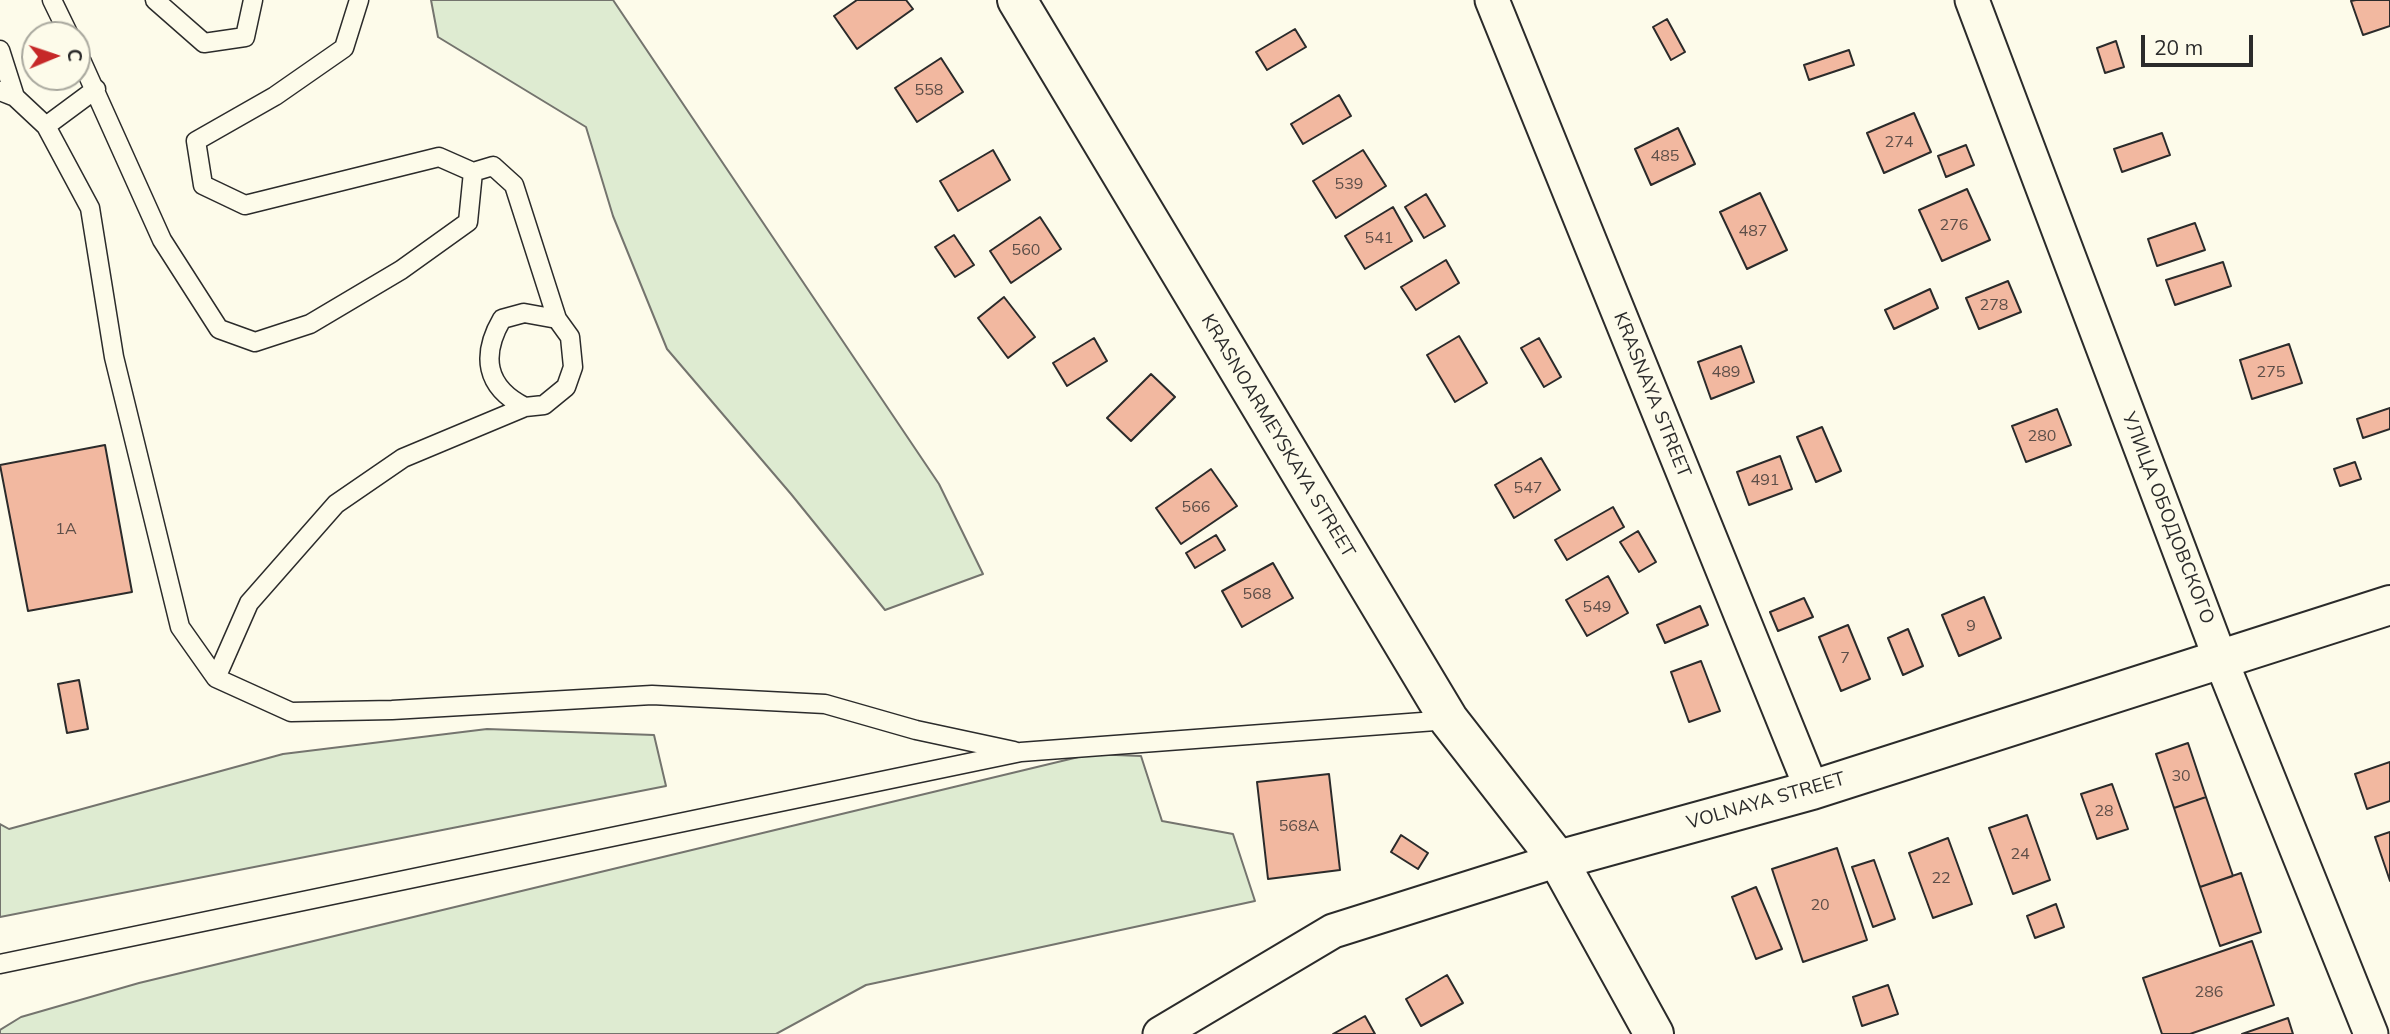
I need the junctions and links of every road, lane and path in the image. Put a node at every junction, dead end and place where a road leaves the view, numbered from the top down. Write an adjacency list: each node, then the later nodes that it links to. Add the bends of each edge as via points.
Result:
1 (52, 0): 8 (lane)
2 (155, 0): 3 (lane, via 204,43 245,37)
3 (253, 0)
4 (359, 0): 14 (lane, via 344,48 275,96 196,141 203,185 245,205 439,157)
5 (1017, 0): 20 (main road, KRASNOARMEYSKAYA STREET)
6 (1492, 0): 22 (street, KRASNAYA STREET)
7 (1972, 0): 18 (street, УЛИЦА ОБОДОВСКОГО)
8 (62, 21)
9 (0, 50): 12 (lane)
10 (91, 79): 11 (lane)
11 (96, 89): 13 (lane); 14 (lane, via 162,240 219,329 255,342 310,324 401,270 468,222)
12 (7, 94): 13 (lane)
13 (46, 126): 19 (lane, via 90,208 114,357 180,627)
14 (473, 172): 15 (lane, via 493,166 514,185)
15 (557, 319): 16 (lane, via 570,337 573,367 566,387 544,405); 16 (lane, via 524,313 502,319 492,337 488,368 507,398)
16 (525, 407): 19 (lane, via 403,458 337,504 249,603)
17 (2390, 605): 18 (main road, VOLNAYA STREET)
18 (2220, 658): 22 (main road, VOLNAYA STREET); 27 (street, УЛИЦА ОБОДОВСКОГО)
19 (216, 678): 21 (lane, via 291,712 652,695 825,704 916,730)
20 (1449, 720): 21 (lane); 23 (main road, KRASNOARMEYSKAYA STREET)
21 (1021, 752): 24 (lane)
22 (1812, 790): 23 (main road, VOLNAYA STREET)
23 (1558, 860): 25 (street, VOLNAYA STREET, via 1333,931); 26 (main road, KRASNOARMEYSKAYA STREET)
24 (0, 964)
25 (1160, 1034)
26 (1654, 1034)
27 (2371, 1034)

